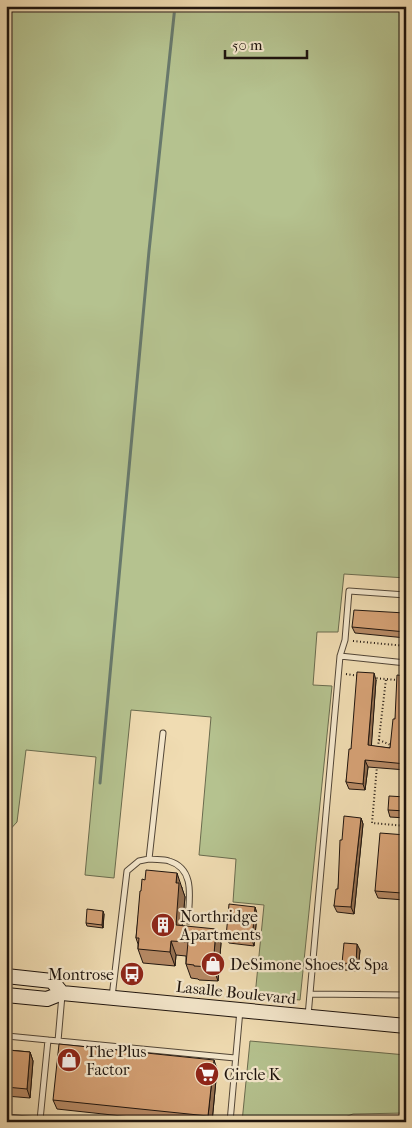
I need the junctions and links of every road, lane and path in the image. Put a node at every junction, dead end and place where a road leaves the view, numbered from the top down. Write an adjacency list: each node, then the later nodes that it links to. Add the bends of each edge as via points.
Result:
1 (406, 595): 2 (lane, via 349,591)
2 (345, 640): 3 (path); 4 (lane)
3 (406, 646)
4 (340, 656): 5 (lane); 6 (lane)
5 (406, 663)
6 (338, 673): 7 (path); 19 (lane)
7 (386, 679): 8 (path); 10 (path)
8 (399, 680)
9 (163, 733): 15 (lane)
10 (379, 740): 11 (path, via 396,747); 12 (path)
11 (387, 750)
12 (378, 752)
13 (377, 761): 14 (path, via 372,823)
14 (406, 826)
15 (149, 859): 16 (lane, via 169,861 182,868 190,890); 22 (lane, via 139,861 127,871)
16 (188, 921)
17 (6, 976): 18 (main road, Lasalle Boulevard, via 52,981)
18 (62, 993): 20 (main road, Lasalle Boulevard, via 47,999); 22 (main road, Lasalle Boulevard); 28 (lane)
19 (310, 994): 21 (lane); 24 (lane)
20 (6, 995)
21 (406, 995)
22 (112, 998): 23 (main road, Lasalle Boulevard)
23 (240, 1010): 24 (main road, Lasalle Boulevard); 29 (lane)
24 (308, 1016): 25 (main road, Lasalle Boulevard)
25 (406, 1026)
26 (7, 1036): 27 (lane)
27 (48, 1040): 28 (lane); 31 (lane)
28 (58, 1041): 29 (lane)
29 (235, 1058): 33 (lane)
30 (6, 1116): 31 (lane)
31 (40, 1120): 32 (lane)
32 (58, 1122)
33 (230, 1122)

